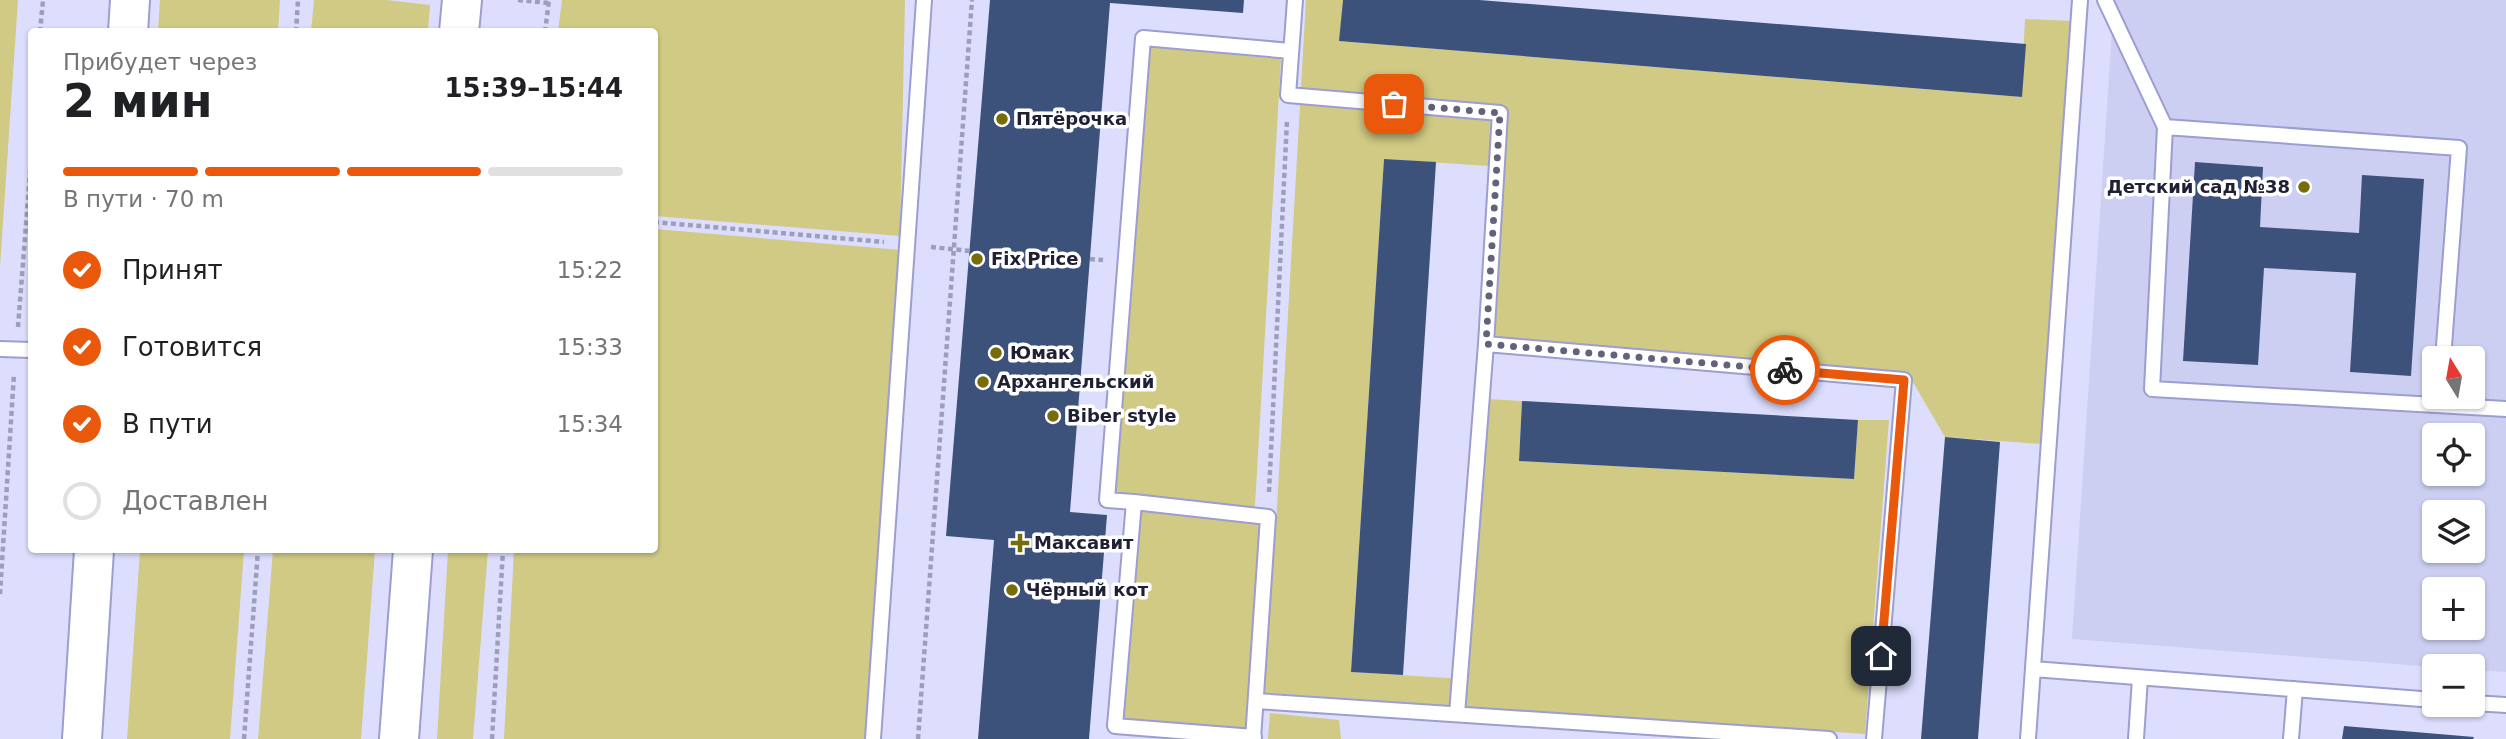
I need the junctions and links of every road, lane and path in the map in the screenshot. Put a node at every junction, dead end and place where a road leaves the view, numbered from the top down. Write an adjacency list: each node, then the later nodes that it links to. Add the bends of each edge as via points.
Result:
1 (43, 0): 12 (path)
2 (130, 0): 13 (main road)
3 (298, 0): 14 (path)
4 (462, 0): 15 (main road)
5 (518, 0): 11 (path)
6 (924, 0): 21 (lane)
7 (972, 0): 22 (path)
8 (1295, 0): 17 (lane)
9 (2080, 0): 37 (lane)
10 (2105, 0): 19 (lane)
11 (549, 1): 16 (path)
12 (40, 28)
13 (128, 28)
14 (296, 28)
15 (459, 28)
16 (546, 28)
17 (1292, 51): 18 (lane); 31 (lane, via 1143,38 1107,500)
18 (1288, 95): 24 (lane, via 1500,113); 32 (path)
19 (2165, 127): 25 (lane, via 2459,149); 28 (lane, via 2152,389)
20 (658, 222): 21 (path)
21 (907, 244): 22 (path); 50 (lane)
22 (954, 250): 23 (path); 51 (path)
23 (970, 251)
24 (1486, 344): 44 (lane); 53 (lane, via 1904,380)
25 (2444, 346)
26 (0, 349): 27 (lane)
27 (28, 351)
28 (2422, 400)
29 (2485, 406): 30 (lane)
30 (2506, 409)
31 (1133, 502): 32 (lane); 45 (lane, via 1115,726)
32 (1268, 517): 41 (lane)
33 (94, 553): 46 (main road)
34 (258, 553): 47 (path)
35 (413, 553): 48 (main road)
36 (503, 553): 49 (path)
37 (2033, 669): 38 (lane); 54 (lane)
38 (2140, 678): 39 (lane); 55 (lane)
39 (2295, 689): 40 (lane); 56 (lane)
40 (2422, 699)
41 (1256, 701): 44 (lane); 45 (lane)
42 (2485, 704): 43 (lane)
43 (2506, 705)
44 (1457, 714): 52 (lane)
45 (1254, 738)
46 (82, 739)
47 (244, 739)
48 (399, 739)
49 (492, 739)
50 (873, 739)
51 (918, 739)
52 (1829, 739)
53 (1874, 739)
54 (2028, 739)
55 (2136, 739)
56 (2291, 739)

